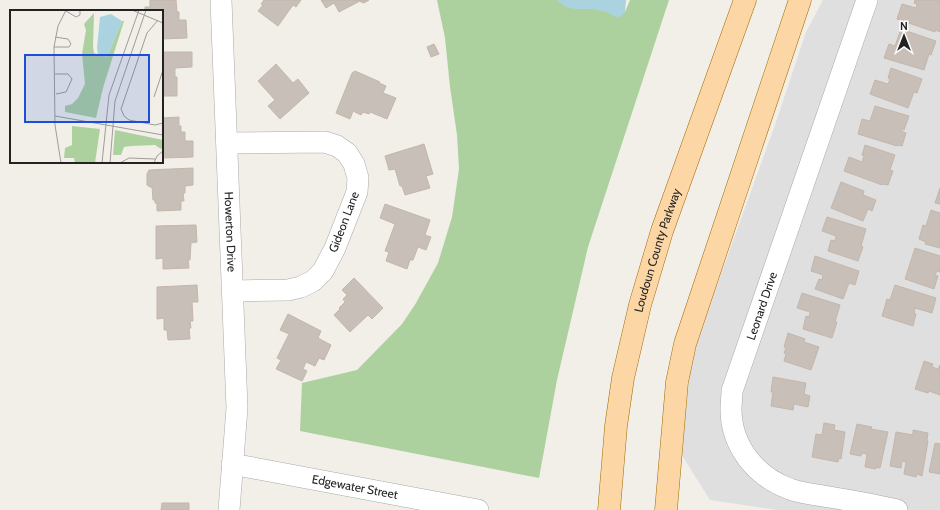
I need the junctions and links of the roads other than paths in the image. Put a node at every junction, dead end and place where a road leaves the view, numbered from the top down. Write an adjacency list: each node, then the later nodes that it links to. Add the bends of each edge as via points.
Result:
1 (221, 0): 5 (street, Howerton Drive)
2 (745, 0): 10 (main road, Loudoun County Parkway, via 662,231 640,305 623,378)
3 (800, 0): 11 (main road, via 685,344 677,382)
4 (867, 0): 12 (street, Leonard Drive, via 732,391 730,409 732,427 748,461 774,482 791,490)
5 (227, 144): 6 (street, Howerton Drive); 6 (street, Gideon Lane, via 325,142 347,153 358,178 357,192 335,248 323,271 313,281 288,290)
6 (233, 292): 7 (street, Howerton Drive, via 237,408)
7 (232, 464): 8 (street, Howerton Drive); 9 (street, Edgewater Street)
8 (229, 510)
9 (478, 510)
10 (609, 510)
11 (666, 510)
12 (897, 510)

